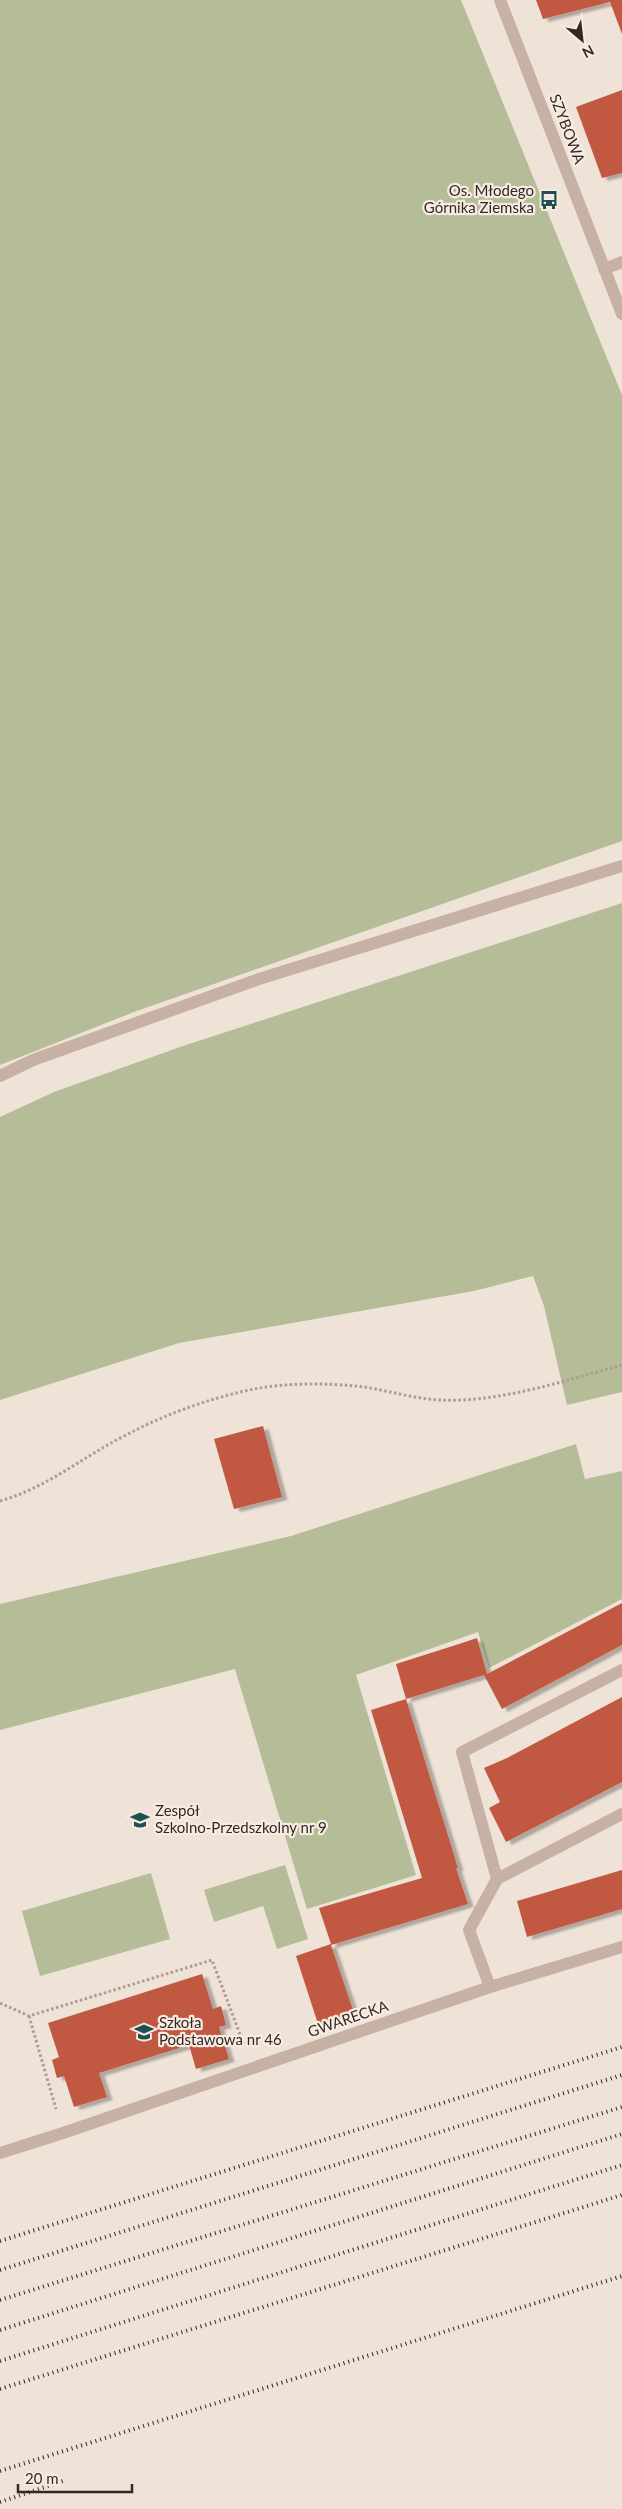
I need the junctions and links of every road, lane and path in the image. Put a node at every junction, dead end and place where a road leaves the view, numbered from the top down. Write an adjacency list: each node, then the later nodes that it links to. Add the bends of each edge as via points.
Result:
1 (500, 0): 3 (street, SZYBOWA)
2 (622, 262): 3 (street)
3 (604, 269): 4 (street, SZYBOWA)
4 (622, 314)
5 (622, 866): 6 (street, via 259,979 32,1060)
6 (0, 1076)
7 (622, 1364): 8 (path, via 502,1395 470,1400 440,1400 356,1386 301,1385 255,1389 181,1410 129,1433 58,1477)
8 (0, 1501)
9 (622, 1670): 11 (street, via 462,1752)
10 (622, 1814): 11 (street)
11 (497, 1879): 13 (street, via 470,1930)
12 (622, 1947): 13 (street, GWARECKA)
13 (490, 1987): 16 (street, GWARECKA)
14 (0, 2003): 15 (path)
15 (29, 2016): 16 (path, via 212,1960); 17 (path)
16 (253, 2068): 17 (street, GWARECKA)
17 (63, 2133): 18 (street, GWARECKA)
18 (0, 2153)

